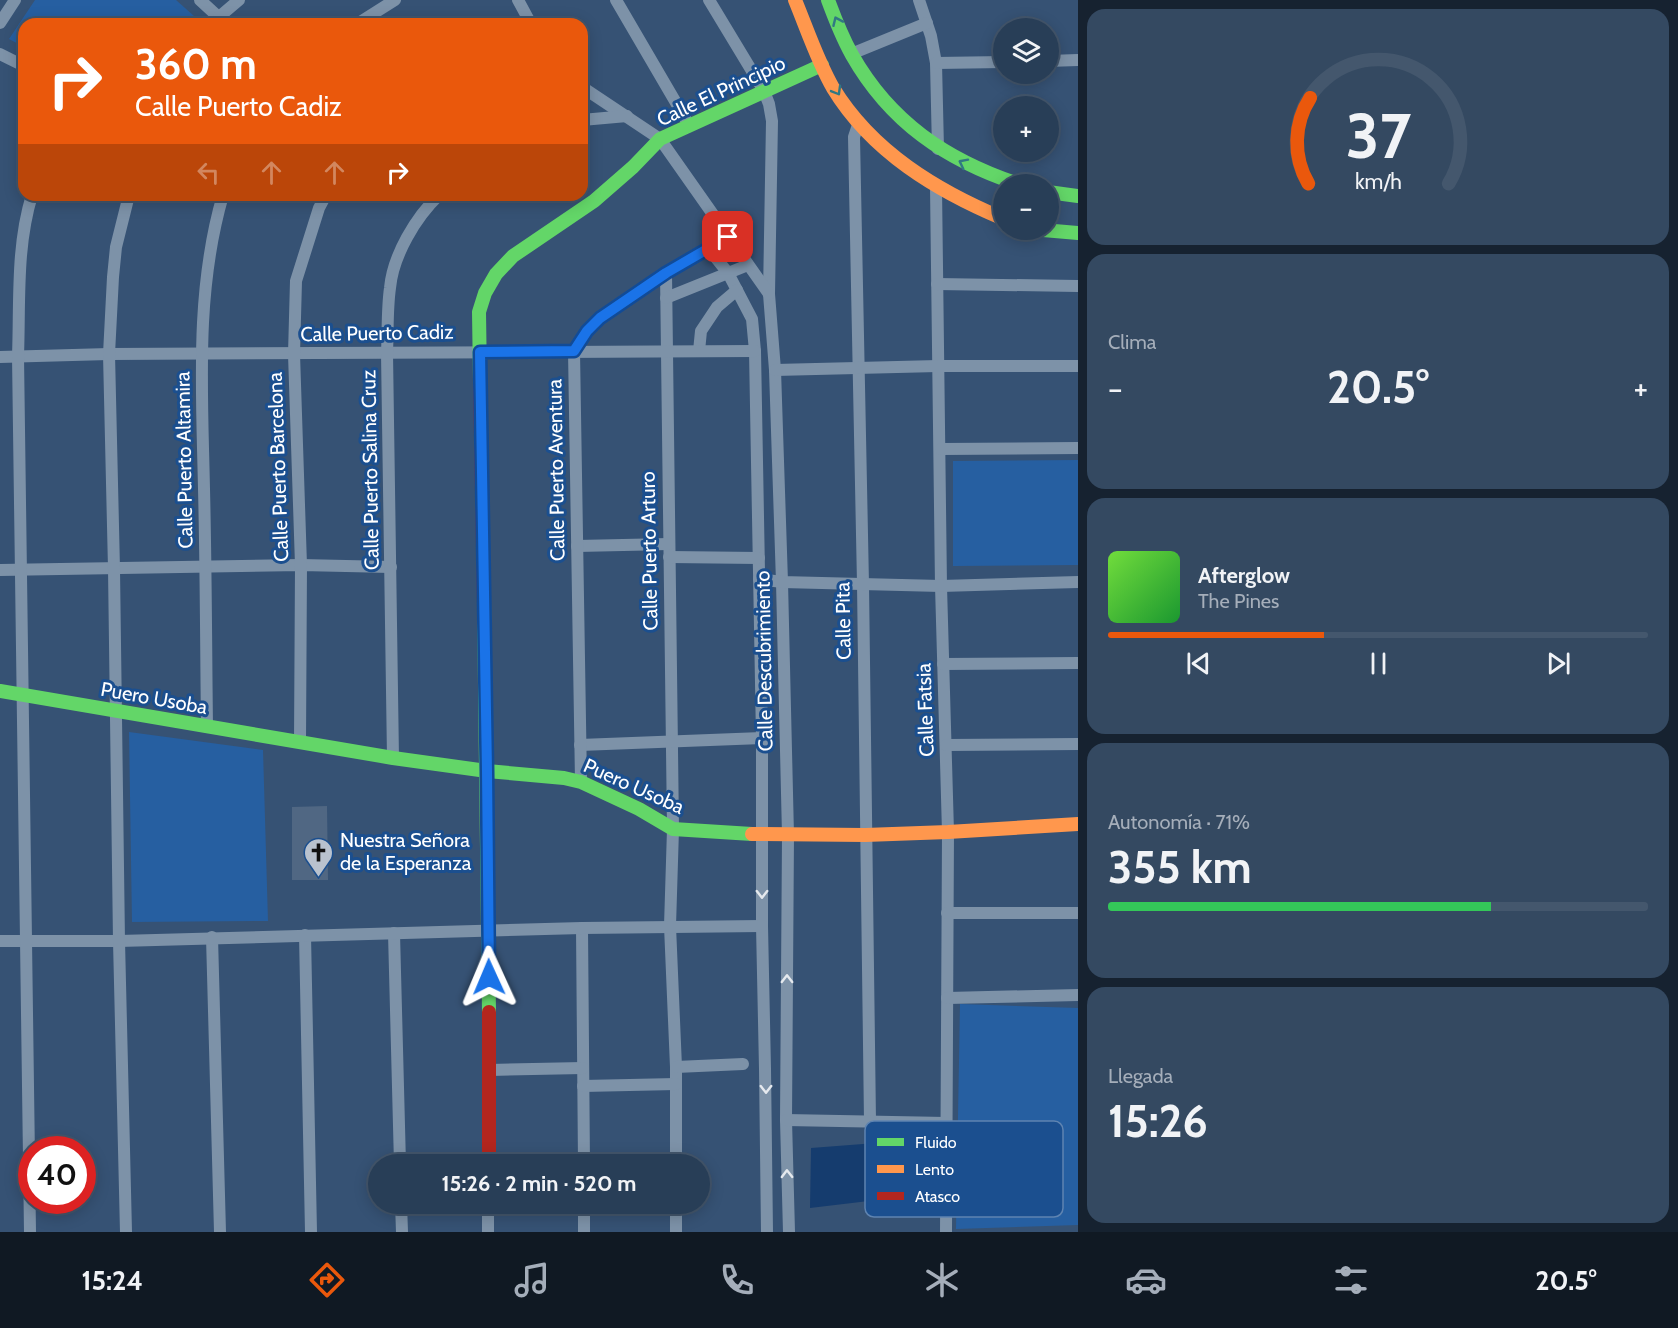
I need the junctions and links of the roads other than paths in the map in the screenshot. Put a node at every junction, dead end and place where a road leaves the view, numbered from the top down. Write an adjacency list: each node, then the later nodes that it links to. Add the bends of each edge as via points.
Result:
1 (15, 0): 15 (street)
2 (200, 0): 11 (street)
3 (239, 0): 12 (street)
4 (395, 0): 13 (street)
5 (518, 0): 14 (street)
6 (616, 0): 30 (street)
7 (709, 0): 26 (street, Calle Descubrimiento)
8 (795, 0): 24 (street)
9 (828, 0): 18 (street, one-way to 9)
10 (919, 0): 16 (street)
11 (220, 18)
12 (224, 18)
13 (366, 18)
14 (528, 18)
15 (0, 23)
16 (927, 23): 18 (street); 23 (street)
17 (0, 54): 22 (street)
18 (851, 54): 32 (street, via 892,110)
19 (1078, 60): 20 (street)
20 (1059, 61)
21 (993, 62): 23 (street)
22 (18, 63)
23 (936, 63): 32 (street)
24 (822, 65): 26 (street, Calle El Principio); 29 (street, one-way to 29)
25 (588, 91): 27 (street)
26 (764, 91): 30 (street, Calle El Principio); 53 (street, Calle Descubrimiento, via 772,121)
27 (627, 116): 28 (street); 31 (street)
28 (588, 119)
29 (859, 122): 34 (street, via 892,156); 68 (street, Calle Pita, via 854,137)
30 (689, 125): 31 (street, Calle El Principio)
31 (660, 139): 45 (street); 59 (street, Calle El Principio, via 594,201 513,256 496,274 479,312)
32 (938, 149): 33 (street, one-way to 32)
33 (993, 176)
34 (936, 187): 42 (street); 50 (street, Calle Fatsia)
35 (1059, 193): 36 (street)
36 (1078, 196)
37 (30, 201): 64 (street, via 21,241)
38 (128, 201): 61 (street, via 116,247)
39 (222, 201): 62 (street, Calle Puerto Altamira, via 207,269)
40 (322, 201): 63 (street, Calle Puerto Barcelona, via 296,281)
41 (433, 201): 60 (street, Calle Puerto Salina Cruz, via 414,225 398,258 390,285)
42 (993, 214)
43 (1059, 231): 44 (street)
44 (1078, 233)
45 (728, 237): 46 (street, Calle Puerto Aventura); 47 (street)
46 (708, 248): 48 (street, Calle Puerto Aventura); 49 (street, Calle Descubrimiento)
47 (748, 265): 49 (street); 53 (street)
48 (666, 273): 54 (street, Calle Puerto Arturo); 55 (street, Calle Puerto Aventura, via 600,318)
49 (728, 273): 52 (street, Calle Descubrimiento); 54 (street)
50 (937, 284): 51 (street); 66 (street, Calle Fatsia)
51 (1078, 286)
52 (737, 290): 57 (street, via 717,307 701,331); 58 (street, Calle Descubrimiento, via 752,319)
53 (769, 294): 69 (street, Calle Descubrimiento)
54 (666, 298): 56 (street, Calle Puerto Arturo)
55 (574, 351): 56 (street, Calle Puerto Cadiz); 59 (street, Calle Puerto Cadiz); 72 (street, Calle Puerto Aventura)
56 (667, 351): 57 (street, Calle Puerto Cadiz); 73 (street, Calle Puerto Arturo)
57 (699, 351): 58 (street, Calle Puerto Cadiz)
58 (755, 351): 74 (street, Calle Descubrimiento)
59 (480, 352): 60 (street, Calle Puerto Cadiz); 99 (street, Calle El Principio)
60 (387, 353): 63 (street, Calle Puerto Cadiz); 77 (street, Calle Puerto Salina Cruz)
61 (109, 354): 62 (street, Calle Puerto Cadiz); 64 (street, Calle Puerto Cadiz); 78 (street)
62 (201, 354): 63 (street, Calle Puerto Cadiz); 76 (street, Calle Puerto Altamira)
63 (294, 354): 75 (street, Calle Puerto Barcelona)
64 (18, 356): 65 (street, Calle Puerto Cadiz); 80 (street)
65 (0, 357)
66 (938, 366): 67 (street); 68 (street); 71 (street, Calle Fatsia)
67 (1078, 366)
68 (857, 368): 69 (street); 84 (street, Calle Pita)
69 (775, 369): 82 (street, Calle Descubrimiento)
70 (1078, 448): 71 (street)
71 (941, 449): 85 (street, Calle Fatsia)
72 (577, 546): 73 (street); 96 (street, Calle Puerto Aventura)
73 (669, 551): 74 (street); 93 (street, Calle Puerto Arturo)
74 (759, 558): 81 (street, Calle Descubrimiento)
75 (301, 565): 76 (street); 77 (street); 94 (street, Calle Puerto Barcelona)
76 (206, 567): 78 (street); 91 (street, Calle Puerto Altamira)
77 (391, 567): 98 (street, Calle Puerto Salina Cruz)
78 (114, 569): 80 (street); 90 (street)
79 (0, 570): 80 (street)
80 (21, 570): 89 (street)
81 (759, 579): 82 (street); 92 (street, Calle Descubrimiento)
82 (782, 582): 84 (street); 105 (street, Calle Descubrimiento)
83 (1078, 582): 85 (street)
84 (863, 585): 85 (street); 106 (street, Calle Pita)
85 (941, 586): 86 (street, Calle Fatsia)
86 (943, 663): 87 (street); 97 (street, Calle Fatsia)
87 (1078, 663)
88 (0, 691): 89 (street, Puero Usoba)
89 (23, 695): 90 (street, Puero Usoba); 117 (street)
90 (115, 711): 91 (street, Puero Usoba); 118 (street)
91 (207, 727): 94 (street, Puero Usoba)
92 (762, 738): 93 (street); 104 (street, Calle Descubrimiento)
93 (671, 741): 96 (street); 102 (street, Calle Puerto Arturo)
94 (300, 742): 98 (street, Puero Usoba)
95 (1078, 744): 97 (street)
96 (580, 745): 100 (street, Calle Puerto Aventura)
97 (946, 745): 103 (street, Calle Fatsia)
98 (393, 758): 99 (street, Puero Usoba)
99 (487, 771): 100 (street, Puero Usoba); 112 (street, Calle El Principio)
100 (581, 782): 102 (street, Puero Usoba)
101 (1078, 824): 103 (street, Puero Usoba)
102 (673, 829): 104 (street, Puero Usoba); 109 (street, Calle Puerto Arturo)
103 (948, 832): 106 (street, Puero Usoba); 107 (street, Calle Fatsia)
104 (763, 835): 105 (street, Puero Usoba); 110 (street, Calle Descubrimiento, one-way to 110)
105 (788, 835): 106 (street, Puero Usoba); 127 (street, Calle Descubrimiento, one-way to 105)
106 (865, 835): 128 (street, Calle Pita)
107 (947, 913): 108 (street); 120 (street, Calle Fatsia)
108 (1078, 913)
109 (670, 926): 110 (street); 111 (street); 122 (street, Calle Puerto Arturo)
110 (762, 926): 146 (street, Calle Descubrimiento, one-way to 146)
111 (582, 928): 112 (street); 123 (street)
112 (488, 930): 113 (street); 124 (street, Calle El Principio)
113 (394, 933): 114 (street); 130 (street)
114 (305, 935): 115 (street); 141 (street)
115 (212, 937): 118 (street); 140 (street)
116 (0, 941): 117 (street)
117 (26, 941): 118 (street); 138 (street)
118 (119, 941): 139 (street)
119 (1078, 994): 120 (street)
120 (947, 998): 129 (street, Calle Fatsia)
121 (743, 1064): 122 (street)
122 (676, 1067): 125 (street, Calle Puerto Arturo)
123 (583, 1068): 124 (street); 126 (street)
124 (490, 1070): 131 (street, Calle El Principio)
125 (676, 1083): 126 (street); 133 (street, Calle Puerto Arturo)
126 (583, 1086): 132 (street)
127 (786, 1120): 128 (street); 147 (street, Calle Descubrimiento, one-way to 127)
128 (870, 1121)
129 (946, 1121)
130 (400, 1154)
131 (489, 1154)
132 (584, 1154)
133 (676, 1154)
134 (401, 1214): 142 (street)
135 (488, 1214): 143 (street)
136 (584, 1214): 144 (street)
137 (676, 1214): 145 (street)
138 (30, 1232)
139 (126, 1232)
140 (220, 1232)
141 (311, 1232)
142 (402, 1232)
143 (488, 1232)
144 (584, 1232)
145 (676, 1232)
146 (767, 1232)
147 (789, 1232)

